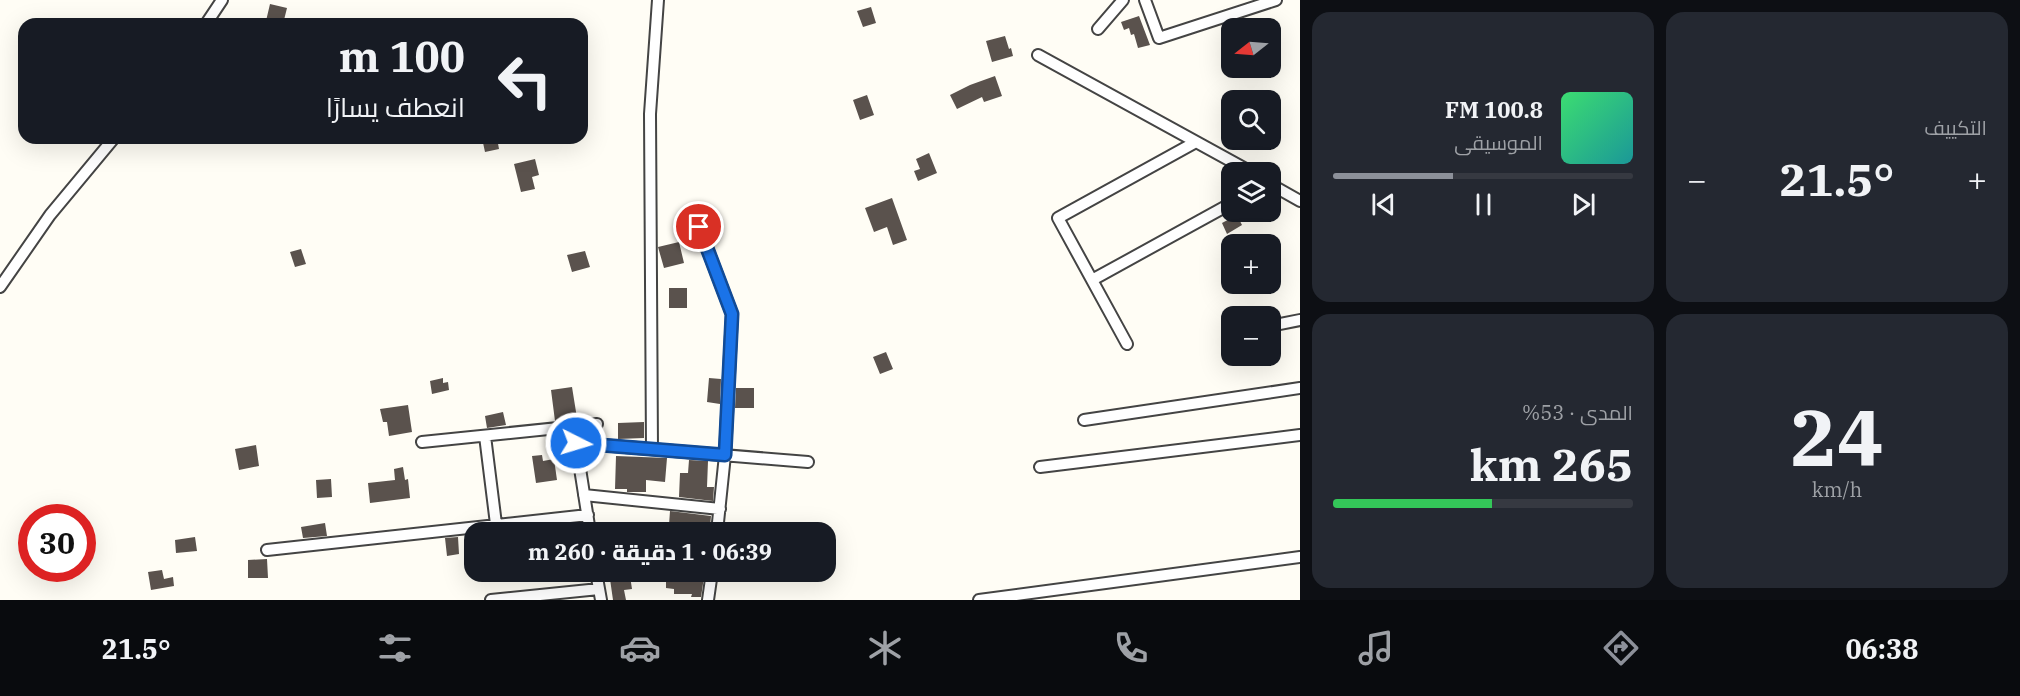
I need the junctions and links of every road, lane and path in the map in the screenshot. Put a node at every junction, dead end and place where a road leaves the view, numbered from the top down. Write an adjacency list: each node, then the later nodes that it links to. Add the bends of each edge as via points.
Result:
1 (222, 0): 6 (street)
2 (658, 0): 27 (street, via 650,114)
3 (1123, 0): 7 (street)
4 (1145, 0): 5 (street, via 1159,38)
5 (1276, 0)
6 (210, 18)
7 (1098, 29)
8 (1038, 55): 9 (street)
9 (1194, 143): 11 (street); 16 (street, via 1058,218)
10 (109, 144): 17 (street, via 50,215)
11 (1231, 162)
12 (1281, 190): 13 (street)
13 (1300, 201)
14 (1221, 209): 16 (street)
15 (699, 227): 28 (street, via 732,314)
16 (1092, 280): 20 (street)
17 (0, 287)
18 (1300, 320): 19 (street)
19 (1281, 324)
20 (1127, 344)
21 (1300, 388): 22 (street)
22 (1084, 420)
23 (597, 424): 25 (street)
24 (1300, 435): 30 (street)
25 (485, 436): 26 (street); 34 (street)
26 (422, 442)
27 (652, 449): 28 (street); 31 (street, via 576,443)
28 (725, 455): 29 (street); 32 (street)
29 (808, 462)
30 (1040, 467)
31 (584, 495): 32 (street); 33 (street)
32 (720, 509): 37 (street)
33 (588, 515): 35 (street); 36 (street)
34 (496, 522)
35 (542, 522)
36 (589, 522)
37 (718, 522)
38 (464, 532): 39 (street)
39 (267, 550)
40 (1300, 557): 45 (street)
41 (711, 582): 44 (street)
42 (600, 594): 43 (street)
43 (491, 600)
44 (708, 600)
45 (979, 600)

